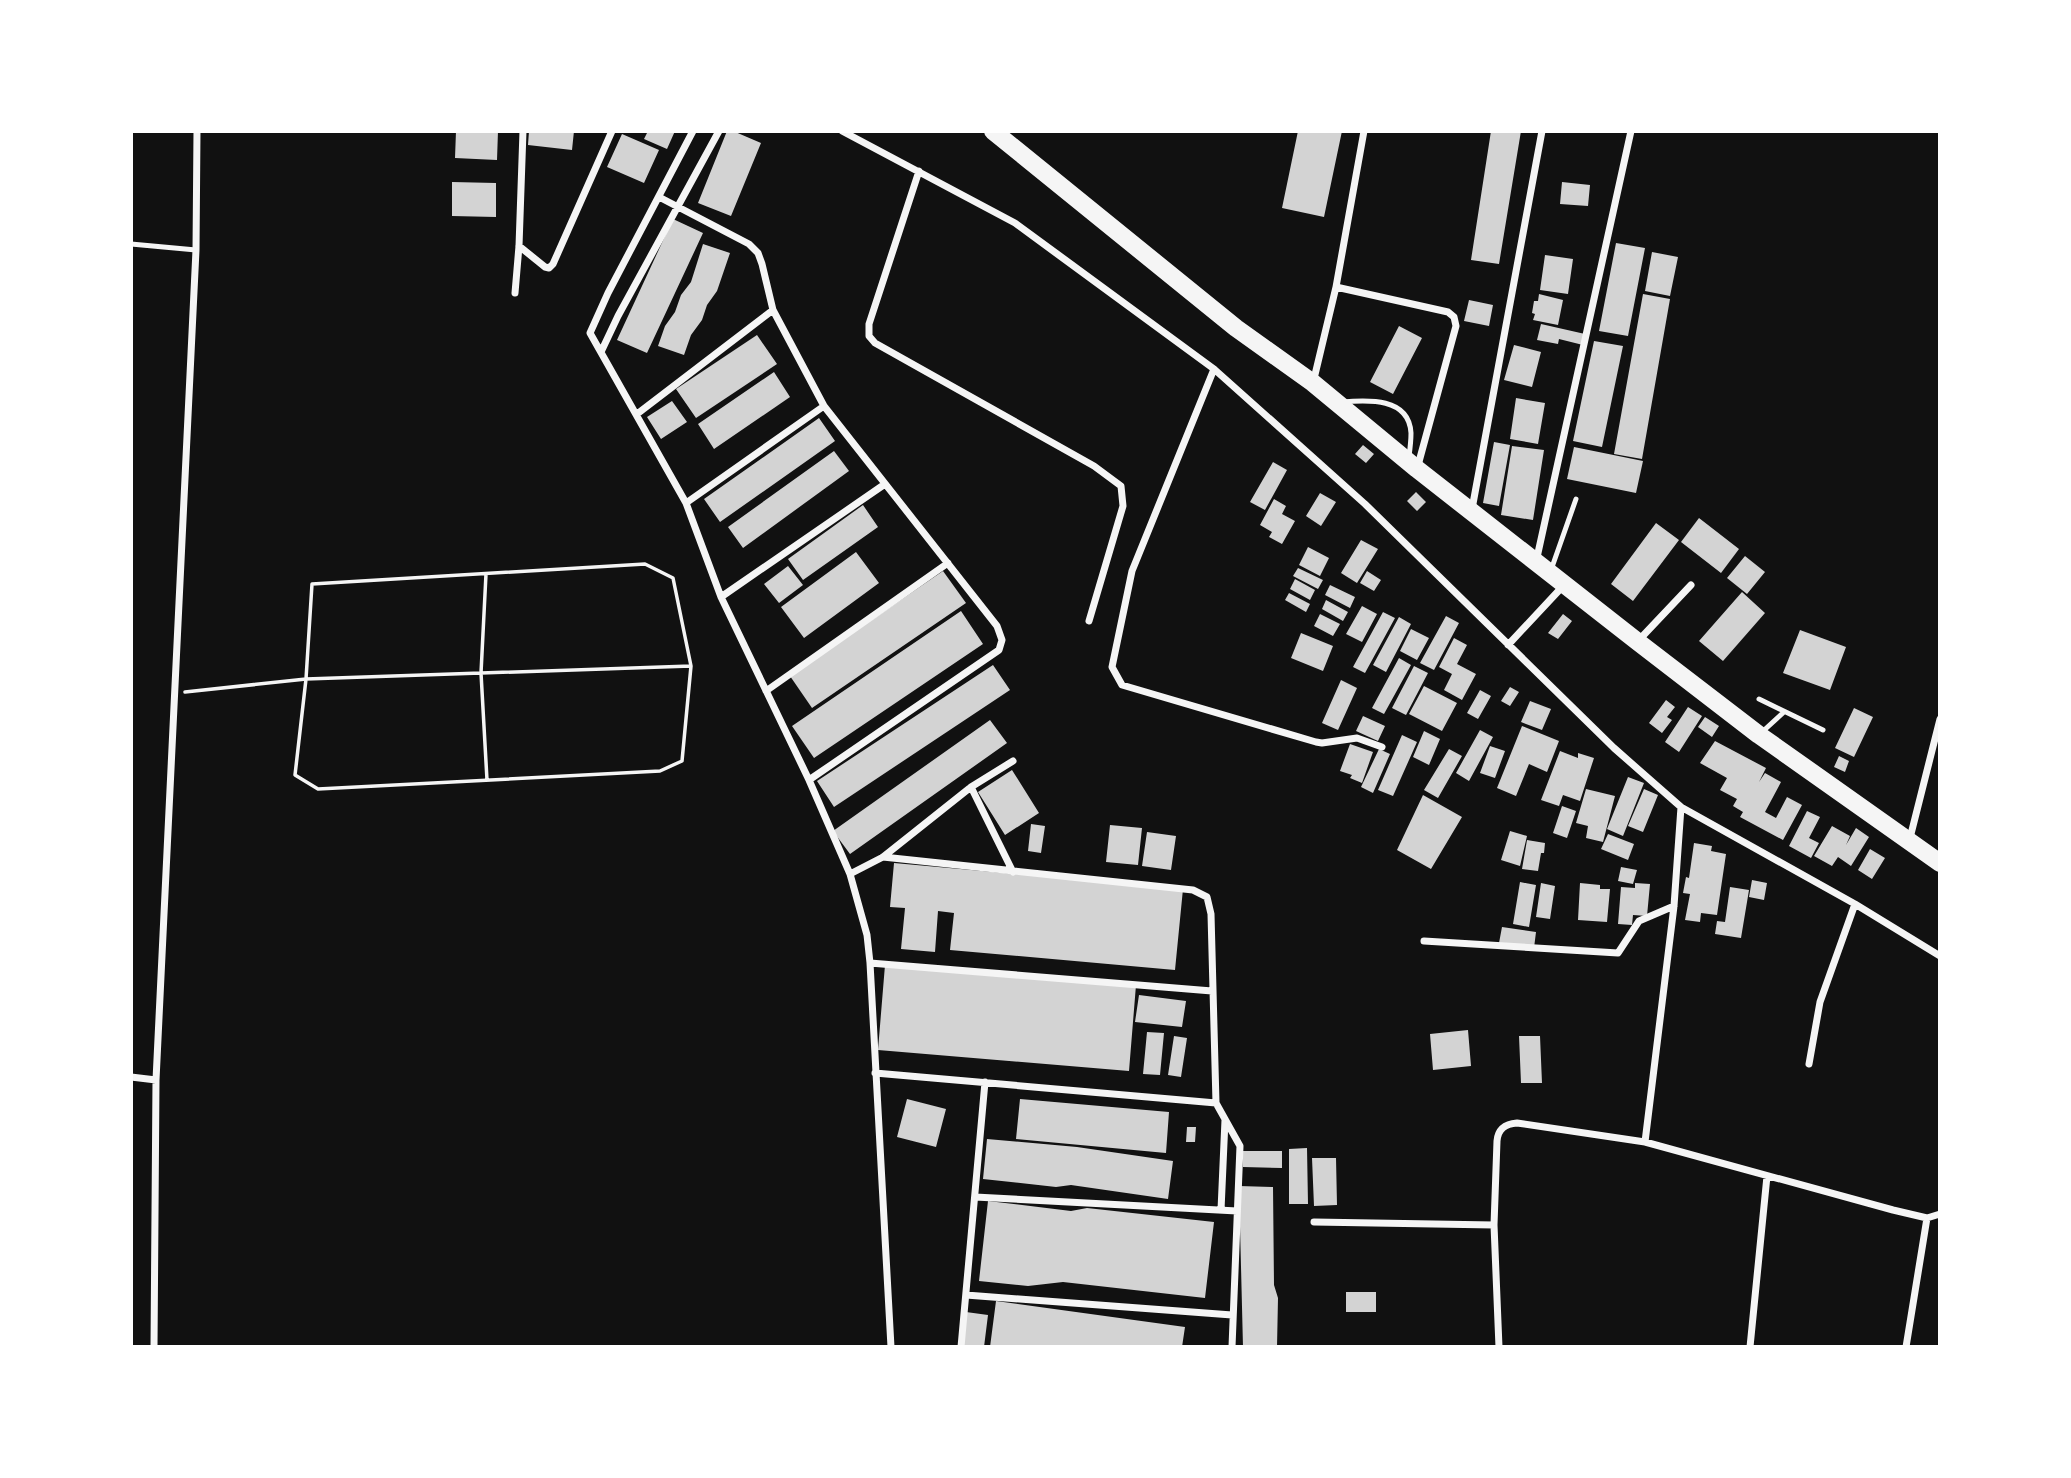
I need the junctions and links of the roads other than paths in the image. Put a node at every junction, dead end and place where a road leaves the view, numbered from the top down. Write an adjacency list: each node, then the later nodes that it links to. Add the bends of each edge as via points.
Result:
1 (197, 131): 16 (street)
2 (523, 131): 15 (street)
3 (612, 131): 15 (street, via 553,264 545,267)
4 (693, 131): 12 (street)
5 (719, 131): 13 (street)
6 (842, 131): 11 (street)
7 (993, 131): 22 (main road, via 1236,328)
8 (1364, 131): 17 (street)
9 (1542, 131): 30 (street)
10 (1631, 131): 32 (street)
11 (919, 171): 21 (street, via 1015,223); 36 (street, via 869,336 1121,486 1123,506)
12 (659, 197): 13 (street); 20 (street, via 590,333)
13 (678, 206): 19 (street, via 758,253); 20 (street)
14 (131, 244): 16 (lane)
15 (519, 246): 18 (street)
16 (196, 250): 64 (street)
17 (1336, 287): 22 (street); 26 (street, via 1454,317)
18 (515, 293)
19 (773, 310): 24 (street); 25 (street)
20 (601, 352): 25 (street)
21 (1214, 369): 38 (street, via 1365,504); 45 (street, via 1132,571 1112,667 1122,685 1315,742 1357,738)
22 (1313, 383): 23 (main road)
23 (1336, 403): 26 (main road); 26 (lane, via 1370,399 1400,411 1411,431)
24 (824, 406): 27 (street); 29 (street)
25 (637, 414): 29 (street)
26 (1412, 466): 30 (main road)
27 (885, 484): 31 (street); 35 (street)
28 (1576, 499): 32 (lane)
29 (686, 503): 35 (street)
30 (1472, 513): 32 (main road)
31 (948, 563): 39 (street); 47 (street, via 997,626 1002,639 999,650)
32 (1543, 568): 33 (main road)
33 (1565, 585): 37 (main road); 38 (street)
34 (1691, 586): 37 (street)
35 (721, 597): 39 (street)
36 (1089, 621)
37 (1638, 642): 44 (main road)
38 (1508, 645): 49 (street)
39 (766, 691): 47 (street)
40 (1759, 699): 41 (lane)
41 (1784, 712): 43 (lane); 44 (lane)
42 (1940, 719): 50 (street)
43 (1823, 730)
44 (1759, 735): 50 (main road)
45 (1382, 747)
46 (1013, 761): 48 (street)
47 (809, 780): 54 (street)
48 (971, 787): 51 (street); 53 (street)
49 (1681, 807): 55 (street); 56 (street)
50 (1909, 842): 52 (main road)
51 (883, 857): 53 (street); 54 (street)
52 (1940, 863)
53 (1013, 872): 60 (street, via 1193,890 1207,897)
54 (850, 874): 59 (street)
55 (1854, 904): 58 (street); 61 (street, via 1820,1002)
56 (1674, 906): 57 (street, via 1639,921 1618,953); 68 (street)
57 (1424, 941)
58 (1940, 956)
59 (870, 963): 60 (street); 62 (street)
60 (1212, 991): 66 (street)
61 (1809, 1065)
62 (875, 1073): 65 (street); 80 (street)
63 (131, 1077): 64 (street)
64 (156, 1080): 79 (street)
65 (985, 1082): 66 (street); 70 (street)
66 (1216, 1103): 67 (street)
67 (1225, 1118): 71 (street); 72 (street, via 1240,1146)
68 (1645, 1142): 69 (street); 76 (street, via 1517,1123 1506,1126 1497,1136)
69 (1767, 1176): 74 (street); 84 (street)
70 (975, 1198): 71 (street); 77 (street)
71 (1221, 1210): 72 (street)
72 (1237, 1211): 78 (street)
73 (1940, 1214): 74 (street)
74 (1927, 1218): 85 (street)
75 (1314, 1222): 76 (street)
76 (1494, 1225): 83 (street)
77 (966, 1295): 78 (street); 81 (street)
78 (1233, 1315): 82 (street)
79 (154, 1347)
80 (891, 1347)
81 (961, 1347)
82 (1232, 1347)
83 (1499, 1347)
84 (1750, 1347)
85 (1906, 1347)

